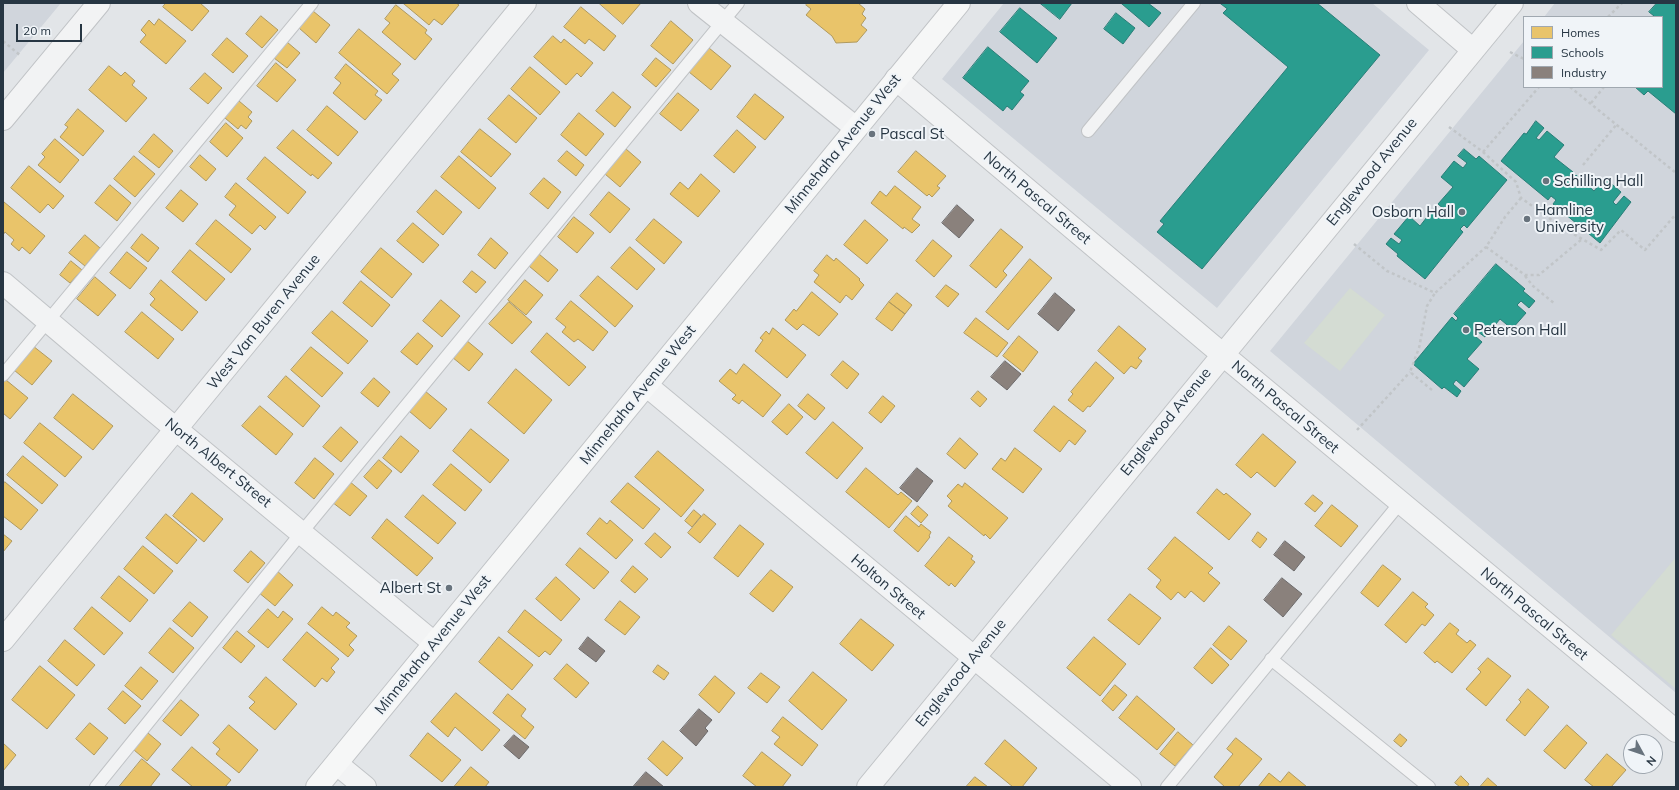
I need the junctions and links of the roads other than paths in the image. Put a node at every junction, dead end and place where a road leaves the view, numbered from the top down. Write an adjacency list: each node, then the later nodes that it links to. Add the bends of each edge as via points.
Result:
1 (99, 3): 13 (street)
2 (312, 3): 17 (lane)
3 (525, 3): 21 (street, West Van Buren Avenue)
4 (698, 3): 10 (street)
5 (738, 3): 10 (lane)
6 (959, 3): 12 (street, Minnehaha Avenue West)
7 (1194, 3): 15 (lane)
8 (1418, 3): 11 (street)
9 (1512, 3): 11 (street, Englewood Avenue)
10 (722, 23): 14 (street); 23 (lane)
11 (1473, 50): 18 (street, Englewood Avenue)
12 (896, 79): 14 (street, Minnehaha Avenue West); 18 (street, North Pascal Street)
13 (3, 119)
14 (856, 128): 20 (street, Minnehaha Avenue West)
15 (1088, 131)
16 (3, 283): 17 (street, North Albert Street)
17 (48, 320): 19 (lane); 21 (street, North Albert Street)
18 (1222, 354): 22 (street, North Pascal Street); 26 (street, Englewood Avenue)
19 (3, 375)
20 (646, 386): 25 (street, Minnehaha Avenue West); 26 (street, Holton Street)
21 (177, 429): 23 (street, North Albert Street); 24 (street, West Van Buren Avenue)
22 (1400, 503): 27 (lane); 28 (street, North Pascal Street)
23 (302, 532): 25 (street, North Albert Street); 30 (lane)
24 (3, 640)
25 (434, 643): 29 (street, Minnehaha Avenue West)
26 (973, 658): 33 (street, Englewood Avenue); 34 (street, Holton Street)
27 (1271, 660): 35 (lane); 36 (lane)
28 (1676, 732)
29 (337, 764): 31 (street, Minnehaha Avenue West); 32 (street)
30 (96, 787)
31 (317, 787)
32 (365, 787)
33 (868, 787)
34 (1130, 787)
35 (1166, 787)
36 (1429, 787)

